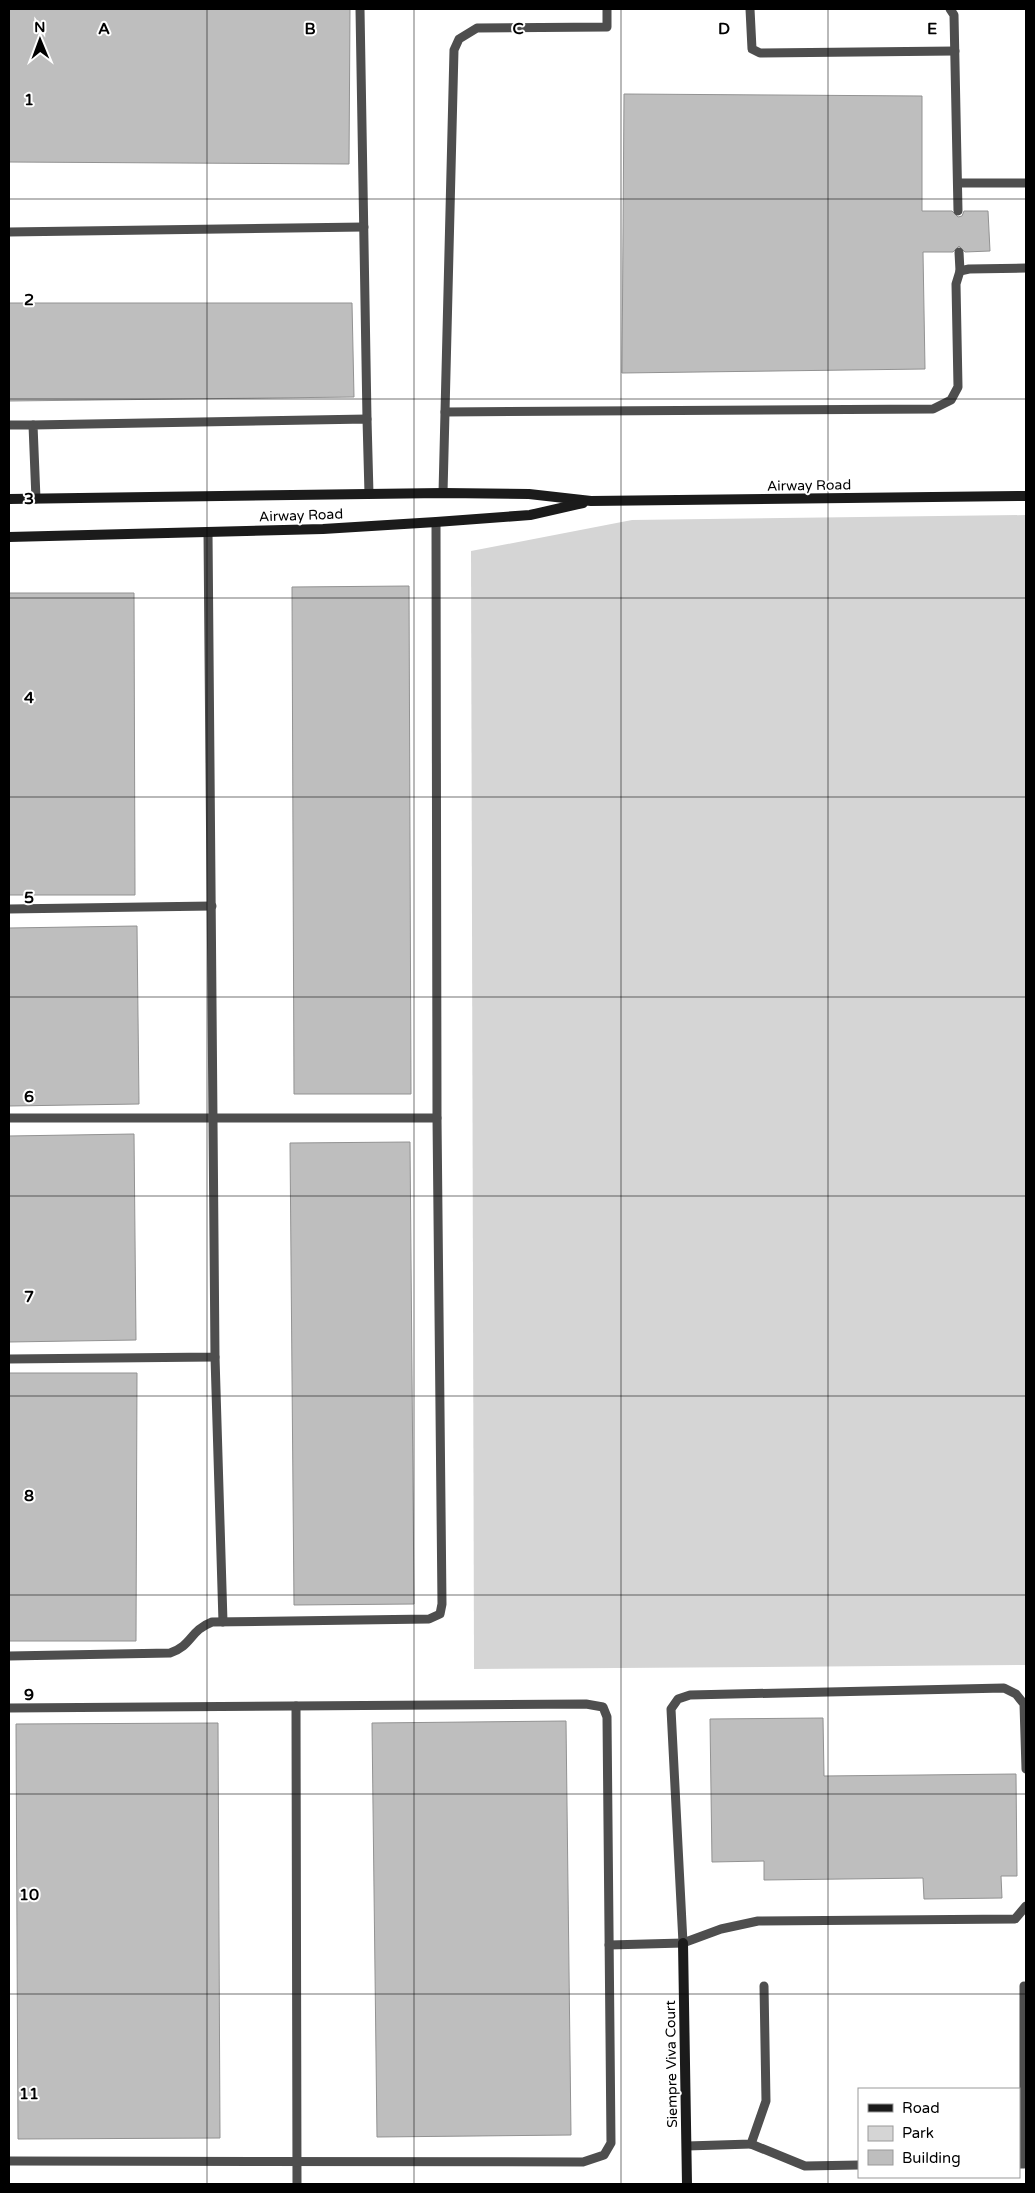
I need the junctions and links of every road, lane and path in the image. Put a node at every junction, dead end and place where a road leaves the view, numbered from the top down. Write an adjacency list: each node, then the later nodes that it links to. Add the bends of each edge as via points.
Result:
1 (360, 9): 9 (lane)
2 (607, 9): 14 (lane, via 607,27 477,28 459,39 454,50)
3 (750, 9): 5 (lane, via 752,49 760,53)
4 (950, 9): 5 (lane, via 954,15)
5 (955, 51): 6 (lane)
6 (958, 183): 7 (lane); 8 (lane)
7 (1026, 183)
8 (958, 211)
9 (364, 227): 10 (lane); 15 (lane)
10 (9, 232)
11 (959, 252): 13 (lane)
12 (1026, 268): 13 (lane)
13 (960, 271): 14 (lane, via 956,284 958,387 951,400 933,409)
14 (445, 412): 18 (lane)
15 (367, 419): 17 (lane); 19 (lane)
16 (9, 425): 17 (lane)
17 (33, 425): 22 (lane)
18 (443, 493): 19 (street, Airway Road); 23 (street, Airway Road, via 529,494)
19 (369, 494): 22 (street, Airway Road)
20 (1026, 496): 23 (street, Airway Road)
21 (9, 499): 22 (street, Airway Road)
22 (36, 499)
23 (591, 501): 24 (street, Airway Road, via 530,515)
24 (436, 522): 25 (street, Airway Road); 31 (lane)
25 (208, 532): 26 (street, Airway Road); 27 (lane)
26 (9, 537)
27 (212, 906): 28 (lane); 30 (lane)
28 (9, 909)
29 (9, 1118): 30 (lane)
30 (214, 1118): 31 (lane); 32 (lane)
31 (437, 1118): 34 (lane, via 440,1614 429,1619)
32 (215, 1357): 33 (lane); 34 (lane)
33 (9, 1359)
34 (223, 1622): 35 (lane, via 201,1626 184,1648 170,1653)
35 (9, 1656)
36 (296, 1706): 37 (lane); 41 (lane, via 586,1704 603,1707 607,1716); 47 (lane)
37 (9, 1708)
38 (1026, 1769): 40 (lane, via 1024,1704 1016,1694 1004,1688 690,1695 678,1699 671,1709)
39 (1026, 1906): 40 (lane, via 1015,1919 758,1922)
40 (683, 1943): 41 (lane); 45 (street, Siempre Viva Court)
41 (609, 1945): 47 (lane, via 611,2143 604,2155 583,2162)
42 (764, 1986): 44 (lane, via 766,2101)
43 (1024, 1986): 48 (lane, via 1024,2164)
44 (750, 2144): 45 (lane); 49 (lane, via 805,2166)
45 (687, 2146): 51 (street, Siempre Viva Court)
46 (9, 2161): 47 (lane)
47 (296, 2162): 50 (lane)
48 (1020, 2164)
49 (858, 2165)
50 (296, 2184)
51 (688, 2184)

